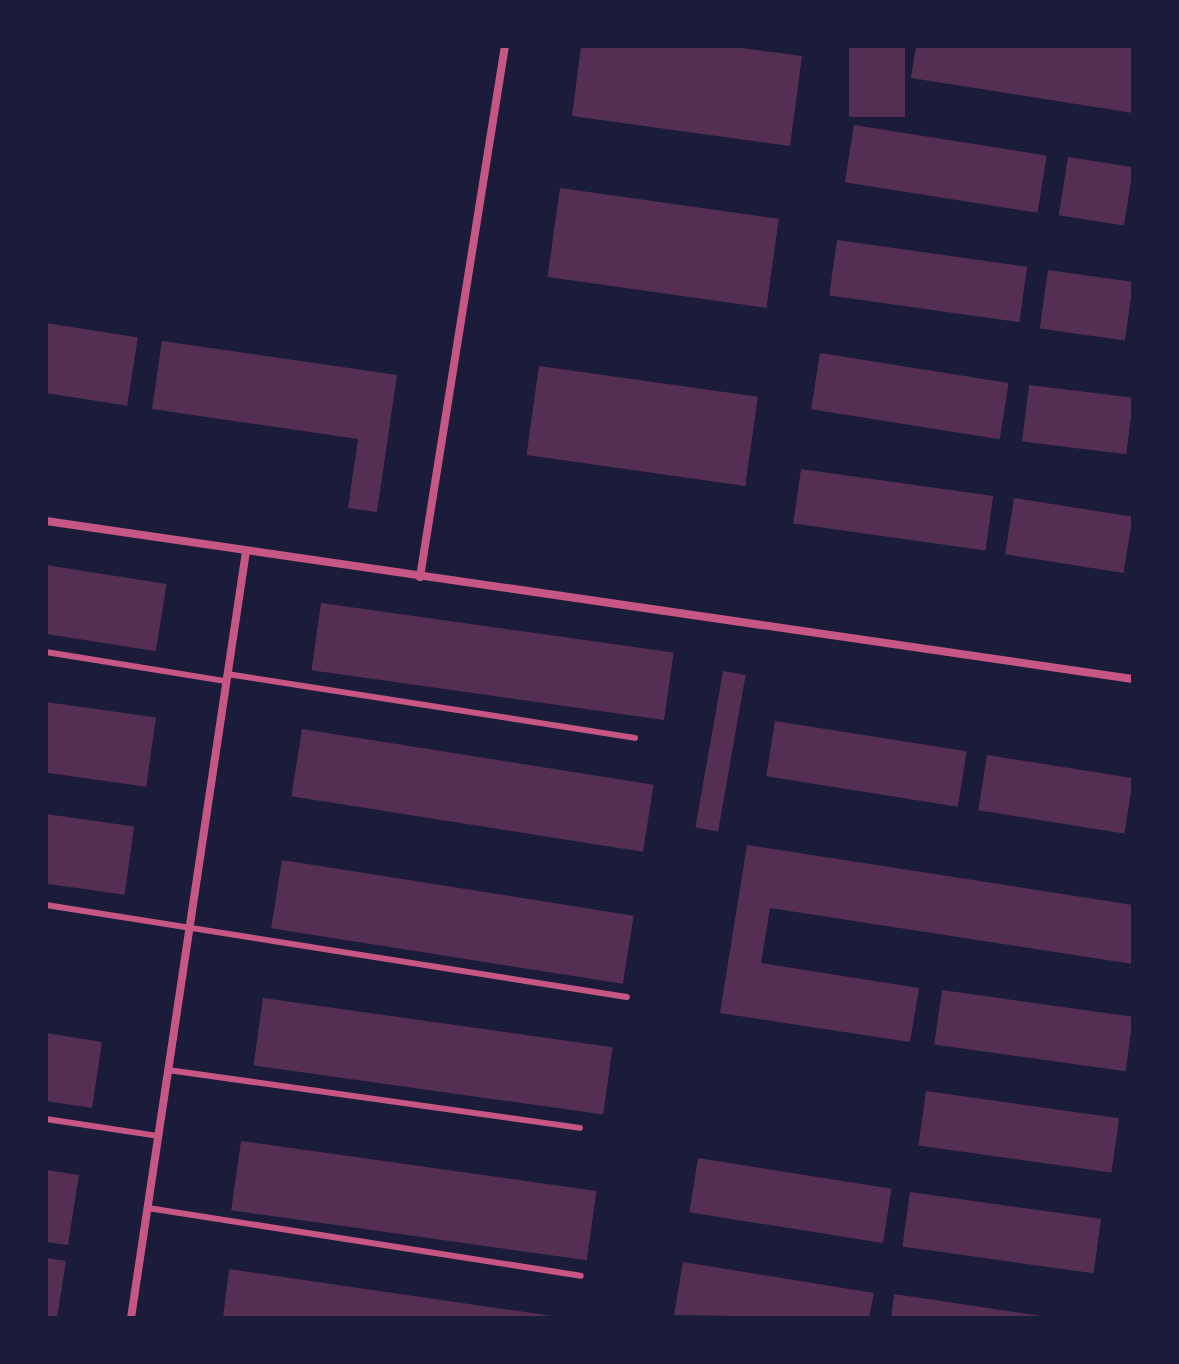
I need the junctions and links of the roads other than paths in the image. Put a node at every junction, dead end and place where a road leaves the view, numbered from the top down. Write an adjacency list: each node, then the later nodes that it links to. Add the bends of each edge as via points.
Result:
1 (505, 46): 4 (street)
2 (46, 521): 3 (street)
3 (246, 551): 4 (street); 6 (street)
4 (420, 577): 7 (street)
5 (46, 652): 6 (lane)
6 (227, 678): 8 (lane); 10 (street)
7 (1133, 679)
8 (635, 738)
9 (46, 905): 10 (lane)
10 (189, 928): 11 (lane); 12 (street)
11 (627, 997)
12 (168, 1070): 14 (lane); 15 (street)
13 (46, 1119): 15 (lane)
14 (580, 1128)
15 (158, 1136): 16 (street)
16 (148, 1208): 17 (lane); 18 (street)
17 (581, 1276)
18 (131, 1318)

